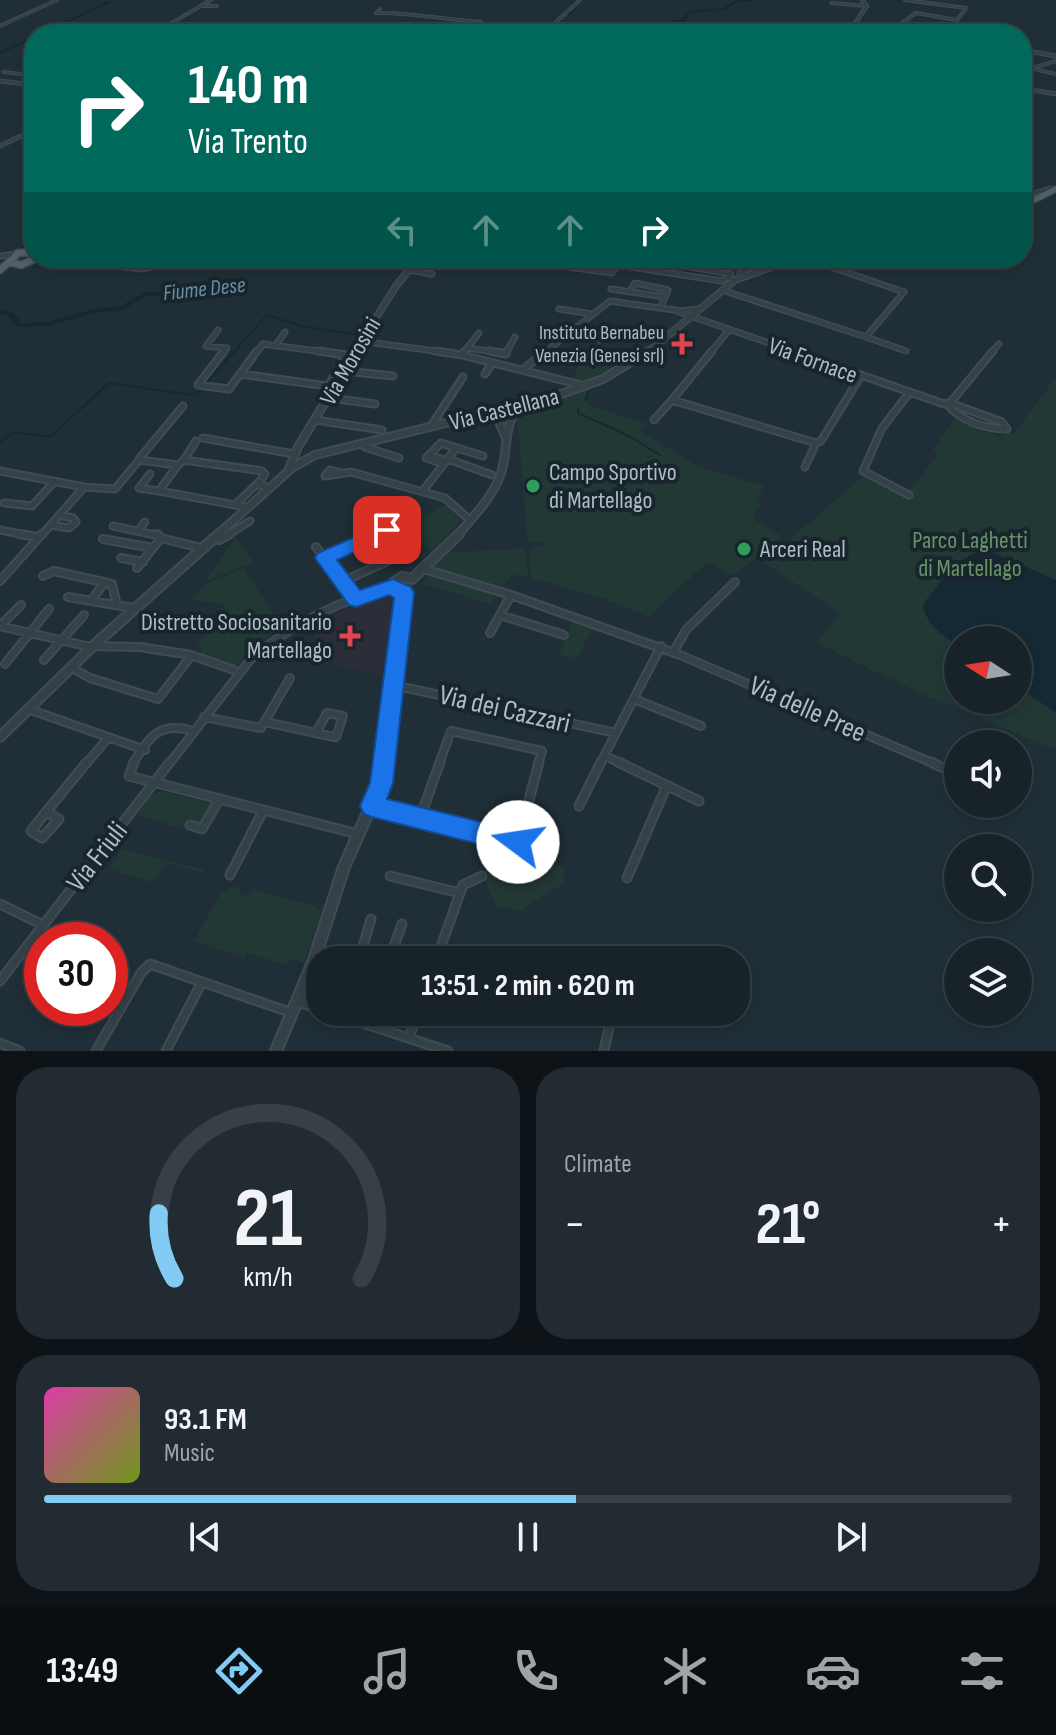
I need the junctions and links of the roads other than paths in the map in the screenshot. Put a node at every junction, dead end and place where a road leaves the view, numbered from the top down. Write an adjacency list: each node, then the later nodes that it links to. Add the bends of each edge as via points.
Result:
1 (57, 0): 16 (street)
2 (211, 0): 7 (street)
3 (580, 0): 13 (street)
4 (862, 0): 9 (street)
5 (905, 0): 15 (street, via 966,8 957,20 916,13)
6 (831, 3): 9 (street)
7 (202, 5): 8 (street); 11 (street)
8 (217, 6)
9 (867, 6): 14 (street)
10 (380, 9): 12 (street, via 376,13)
11 (170, 24)
12 (483, 24)
13 (550, 24)
14 (854, 24)
15 (901, 24)
16 (0, 26)
17 (1032, 52): 18 (street)
18 (1056, 58): 19 (street)
19 (1032, 68): 21 (street)
20 (3, 72): 23 (street, via 21,74)
21 (1056, 74)
22 (0, 81): 23 (street)
23 (8, 82): 24 (street)
24 (24, 84)
25 (1036, 84): 26 (street)
26 (1032, 90): 27 (street)
27 (1056, 94)
28 (24, 135): 29 (street)
29 (0, 146)
30 (24, 252): 31 (main road)
31 (16, 254): 32 (street); 33 (main road)
32 (0, 256): 33 (street)
33 (9, 261): 35 (main road); 43 (main road)
34 (24, 264): 35 (main road)
35 (21, 265): 43 (main road)
36 (575, 268): 37 (street, via 612,273)
37 (615, 268)
38 (637, 268): 47 (street, via 722,281)
39 (694, 268): 47 (street)
40 (745, 268): 45 (street)
41 (755, 268): 45 (street, Via Castellana)
42 (834, 268): 67 (street, via 904,292)
43 (0, 270)
44 (409, 270): 46 (street); 69 (street, Via Morosini)
45 (750, 270): 47 (street, Via Castellana)
46 (432, 274)
47 (734, 277): 49 (street, Via Castellana); 51 (street, via 739,285)
48 (611, 289): 50 (street)
49 (722, 290): 51 (street); 56 (street, Via Castellana)
50 (629, 292): 52 (street); 52 (street, via 638,283 664,287)
51 (730, 292): 67 (street)
52 (665, 297): 53 (street); 54 (street)
53 (672, 298)
54 (660, 308): 57 (street); 58 (street, via 614,301)
55 (559, 309): 58 (street)
56 (698, 309): 57 (street); 59 (street, Via Castellana)
57 (679, 312): 59 (street, Via Fornace); 60 (street)
58 (593, 314): 61 (street)
59 (694, 318): 60 (street, Via Castellana); 63 (street, Via Fornace)
60 (679, 325): 85 (street, Via Castellana, via 636,362)
61 (574, 329): 68 (street); 76 (street)
62 (218, 330): 78 (street, via 206,346 227,348 198,385 229,389)
63 (729, 330): 82 (street, Via Fornace); 88 (street)
64 (285, 332): 71 (street)
65 (479, 333): 72 (street)
66 (515, 337): 72 (street, via 506,354)
67 (866, 337): 73 (street)
68 (614, 338)
69 (360, 341): 74 (street); 77 (street, Via Morosini)
70 (999, 344): 91 (street)
71 (276, 346): 78 (street, via 263,344); 83 (street, via 346,355)
72 (467, 348): 74 (street)
73 (906, 351)
74 (462, 355): 75 (street)
75 (492, 363): 76 (street); 79 (street)
76 (523, 370): 85 (street)
77 (345, 371): 80 (street); 84 (street, Via Morosini)
78 (240, 374): 83 (street)
79 (485, 374)
80 (393, 376)
81 (463, 377): 99 (street)
82 (860, 377): 86 (street, Via Fornace); 104 (street)
83 (328, 386): 84 (street)
84 (336, 387): 87 (street, Via Morosini)
85 (586, 387): 90 (street, Via Castellana)
86 (910, 392): 91 (street, Via Fornace); 125 (street, via 882,428 863,471)
87 (329, 398): 89 (street); 96 (street, Via Morosini)
88 (672, 400): 97 (street); 104 (street)
89 (375, 404)
90 (522, 404): 93 (street, Via Castellana); 95 (street)
91 (948, 404): 91 (street, Via Fornace, via 953,413 1007,429 1002,422)
92 (183, 406): 110 (street)
93 (499, 410): 94 (street, Via Castellana); 95 (street); 98 (street)
94 (476, 416): 98 (street); 105 (street, Via Castellana)
95 (509, 418): 101 (street)
96 (315, 420): 100 (street); 107 (street, Via Morosini)
97 (654, 420)
98 (499, 421): 101 (street)
99 (433, 423)
100 (382, 430)
101 (507, 435): 130 (street, via 500,477)
102 (203, 438): 107 (street)
103 (196, 441): 111 (street)
104 (816, 443): 114 (street)
105 (364, 444): 109 (street); 115 (street, Via Castellana, via 315,455)
106 (456, 448): 108 (street); 112 (street); 112 (street, via 441,443 427,459)
107 (294, 454): 115 (street, Via Morosini)
108 (483, 456)
109 (399, 458)
110 (139, 460): 113 (street); 122 (street, via 115,489)
111 (184, 460): 113 (street); 121 (street, via 262,471)
112 (446, 461): 119 (street); 124 (street)
113 (178, 465): 123 (street)
114 (805, 467)
115 (289, 469): 121 (street, Via Castellana)
116 (0, 471): 120 (street)
117 (343, 473): 124 (street)
118 (150, 474): 123 (street, via 139,488)
119 (492, 475)
120 (55, 482): 122 (street); 126 (street, via 32,506)
121 (264, 484): 127 (street, Via Castellana); 128 (street, Via Castellana)
122 (84, 487): 129 (street)
123 (159, 491): 127 (street)
124 (422, 492): 130 (street, via 445,498)
125 (909, 495)
126 (4, 503)
127 (235, 505): 128 (street)
128 (246, 507): 138 (street, Via Castellana)
129 (59, 515): 133 (street); 133 (street, via 76,522 69,528)
130 (469, 519): 148 (street)
131 (250, 521): 138 (street, via 219,540)
132 (145, 522): 136 (street)
133 (50, 525): 137 (street)
134 (113, 526): 136 (street)
135 (0, 530): 137 (street)
136 (138, 531): 139 (street)
137 (39, 537): 150 (street)
138 (212, 537): 143 (street, Via Castellana)
139 (161, 538): 142 (street); 143 (street)
140 (103, 539): 142 (street)
141 (316, 547): 145 (street)
142 (154, 548): 146 (street)
143 (201, 548): 163 (street, Via Castellana)
144 (121, 558): 146 (street)
145 (325, 558): 152 (street); 152 (street, via 387,530 405,553)
146 (143, 562): 147 (street)
147 (137, 568)
148 (423, 568): 151 (street); 157 (street, Via delle Pree)
149 (43, 576): 154 (street, via 54,571)
150 (1, 578)
151 (412, 579): 155 (street, via 399,578); 156 (street, via 414,586)
152 (342, 582): 159 (street)
153 (735, 582): 174 (street, via 686,630)
154 (104, 583): 160 (street); 162 (street, via 112,584)
155 (393, 586): 156 (street); 159 (street, Via Friuli)
156 (404, 593): 181 (street)
157 (511, 595): 166 (street); 173 (street, Via delle Pree)
158 (68, 597): 160 (street)
159 (356, 599): 184 (street, Via Friuli, via 292,630 250,660)
160 (91, 601): 162 (street)
161 (21, 605): 167 (street)
162 (117, 605): 163 (street)
163 (134, 608): 172 (street, Via Castellana)
164 (49, 609): 168 (street)
165 (84, 615): 171 (street)
166 (500, 615): 169 (street); 170 (street)
167 (0, 626): 168 (street)
168 (30, 632): 171 (street); 177 (street)
169 (490, 633)
170 (564, 635)
171 (63, 639): 172 (street); 176 (street)
172 (93, 646): 175 (street); 178 (street, Via Castellana)
173 (661, 646): 174 (street, Via delle Pree); 182 (street)
174 (674, 651): 194 (street, Via delle Pree)
175 (191, 655): 178 (street, via 158,699); 179 (street)
176 (44, 660)
177 (5, 664)
178 (71, 667): 183 (street, Via Castellana)
179 (234, 670)
180 (290, 678): 185 (street)
181 (393, 685): 189 (street, Via dei Cazzari); 199 (street, via 381,783)
182 (634, 699): 186 (street); 189 (street)
183 (28, 709): 190 (street, Via Castellana); 191 (street)
184 (204, 717): 185 (street, via 256,729); 187 (street, Via Friuli)
185 (265, 722): 188 (street)
186 (701, 726)
187 (193, 731): 192 (street, via 166,727); 195 (street, Via Friuli)
188 (316, 733): 188 (street, via 327,713 343,716 336,737)
189 (616, 733): 193 (street)
190 (0, 737)
191 (108, 738): 192 (street); 202 (street)
192 (145, 750): 195 (street, via 128,773)
193 (605, 756): 196 (street); 200 (street)
194 (941, 767)
195 (153, 783): 197 (street); 214 (street, Via Friuli)
196 (667, 785): 198 (street); 209 (street)
197 (219, 800): 201 (street); 204 (street, via 202,829)
198 (699, 801)
199 (372, 806): 203 (street); 205 (street)
200 (579, 806)
201 (263, 811): 205 (street); 206 (street)
202 (45, 812)
203 (420, 818): 203 (street, via 518,842 542,751 451,731)
204 (190, 825)
205 (359, 834): 222 (street)
206 (230, 875)
207 (390, 876): 210 (street)
208 (482, 876): 210 (street, via 463,885)
209 (627, 878)
210 (460, 893): 218 (street)
211 (0, 904): 213 (street)
212 (371, 919): 216 (street)
213 (37, 922)
214 (45, 922)
215 (402, 924): 217 (street)
216 (361, 946)
217 (394, 946)
218 (441, 946)
219 (24, 950): 220 (street, Via Friuli)
220 (0, 981)
221 (202, 982): 224 (street); 231 (street, via 150,964); 232 (street)
222 (297, 1002): 223 (street); 224 (street)
223 (306, 1005)
224 (292, 1013): 233 (street)
225 (372, 1026): 228 (street)
226 (413, 1026): 228 (street)
227 (609, 1026): 235 (street)
228 (409, 1038): 234 (street)
229 (0, 1043): 230 (street)
230 (20, 1051)
231 (96, 1051)
232 (166, 1051)
233 (276, 1051)
234 (448, 1051)
235 (604, 1051)

